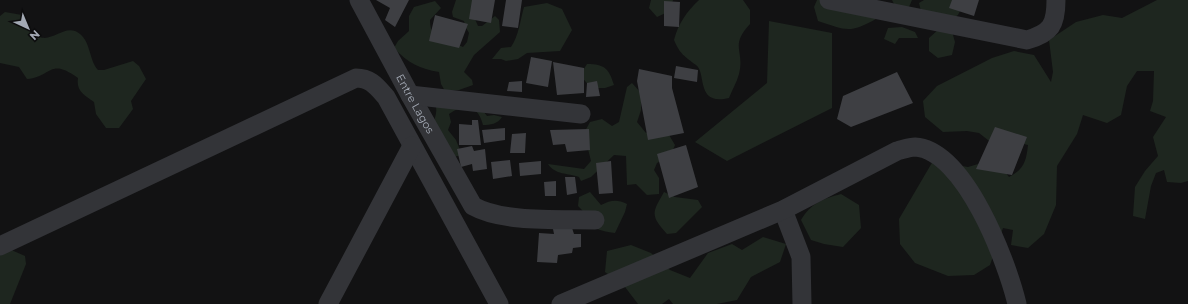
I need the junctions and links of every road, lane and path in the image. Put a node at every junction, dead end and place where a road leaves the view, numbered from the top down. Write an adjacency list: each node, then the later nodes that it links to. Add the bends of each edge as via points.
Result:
1 (359, 0): 4 (street, Entre Lagos)
2 (829, 0): 3 (street, via 1026,40 1039,37 1049,28 1056,18)
3 (1056, 0)
4 (410, 95): 5 (street); 8 (street, Entre Lagos, via 474,206 484,212 511,217)
5 (581, 114)
6 (412, 146): 9 (street, via 386,97 372,81 356,78); 10 (street); 11 (street)
7 (783, 210): 12 (street); 13 (street, via 801,257); 14 (street, via 897,151 914,147 931,151 954,168 983,213 1011,279)
8 (595, 220)
9 (0, 246)
10 (328, 304)
11 (499, 304)
12 (562, 304)
13 (802, 304)
14 (1017, 304)

